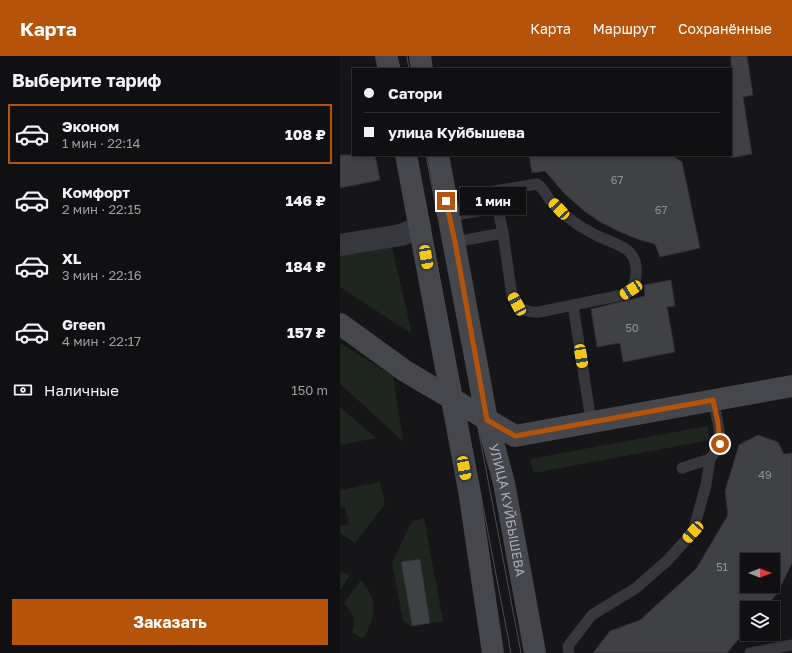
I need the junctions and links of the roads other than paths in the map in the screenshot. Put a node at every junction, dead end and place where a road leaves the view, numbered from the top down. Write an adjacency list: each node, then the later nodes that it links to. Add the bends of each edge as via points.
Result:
1 (386, 56): 3 (main road)
2 (420, 56): 4 (main road)
3 (389, 68)
4 (422, 68)
5 (406, 156): 9 (main road)
6 (438, 156): 8 (main road, УЛИЦА КУЙБЫШЕВА)
7 (497, 208): 8 (lane); 10 (lane); 13 (lane, via 494,191 537,184 559,209 578,225 631,252 637,271 636,282 631,290 622,295)
8 (449, 216): 11 (main road, УЛИЦА КУЙБЫШЕВА)
9 (420, 227): 12 (street, via 401,235); 16 (main road)
10 (503, 234): 11 (lane); 13 (lane, via 512,296 517,304 530,313)
11 (455, 242): 18 (main road, УЛИЦА КУЙБЫШЕВА)
12 (340, 245)
13 (573, 305): 19 (lane)
14 (340, 324): 16 (main road, via 405,371)
15 (792, 386): 17 (main road)
16 (452, 398): 18 (main road); 24 (main road)
17 (713, 400): 19 (main road); 22 (lane, via 720,444)
18 (487, 420): 20 (main road); 21 (main road, УЛИЦА КУЙБЫШЕВА)
19 (591, 421): 20 (main road)
20 (515, 436): 21 (main road)
21 (495, 450): 24 (main road, via 475,465); 27 (main road, УЛИЦА КУЙБЫШЕВА, via 505,489)
22 (710, 459): 23 (lane); 28 (lane, via 706,485 693,532 668,560 636,588 592,615 568,646)
23 (682, 468)
24 (467, 482): 26 (main road)
25 (792, 645): 29 (lane)
26 (493, 653)
27 (535, 653)
28 (569, 653)
29 (750, 653)

